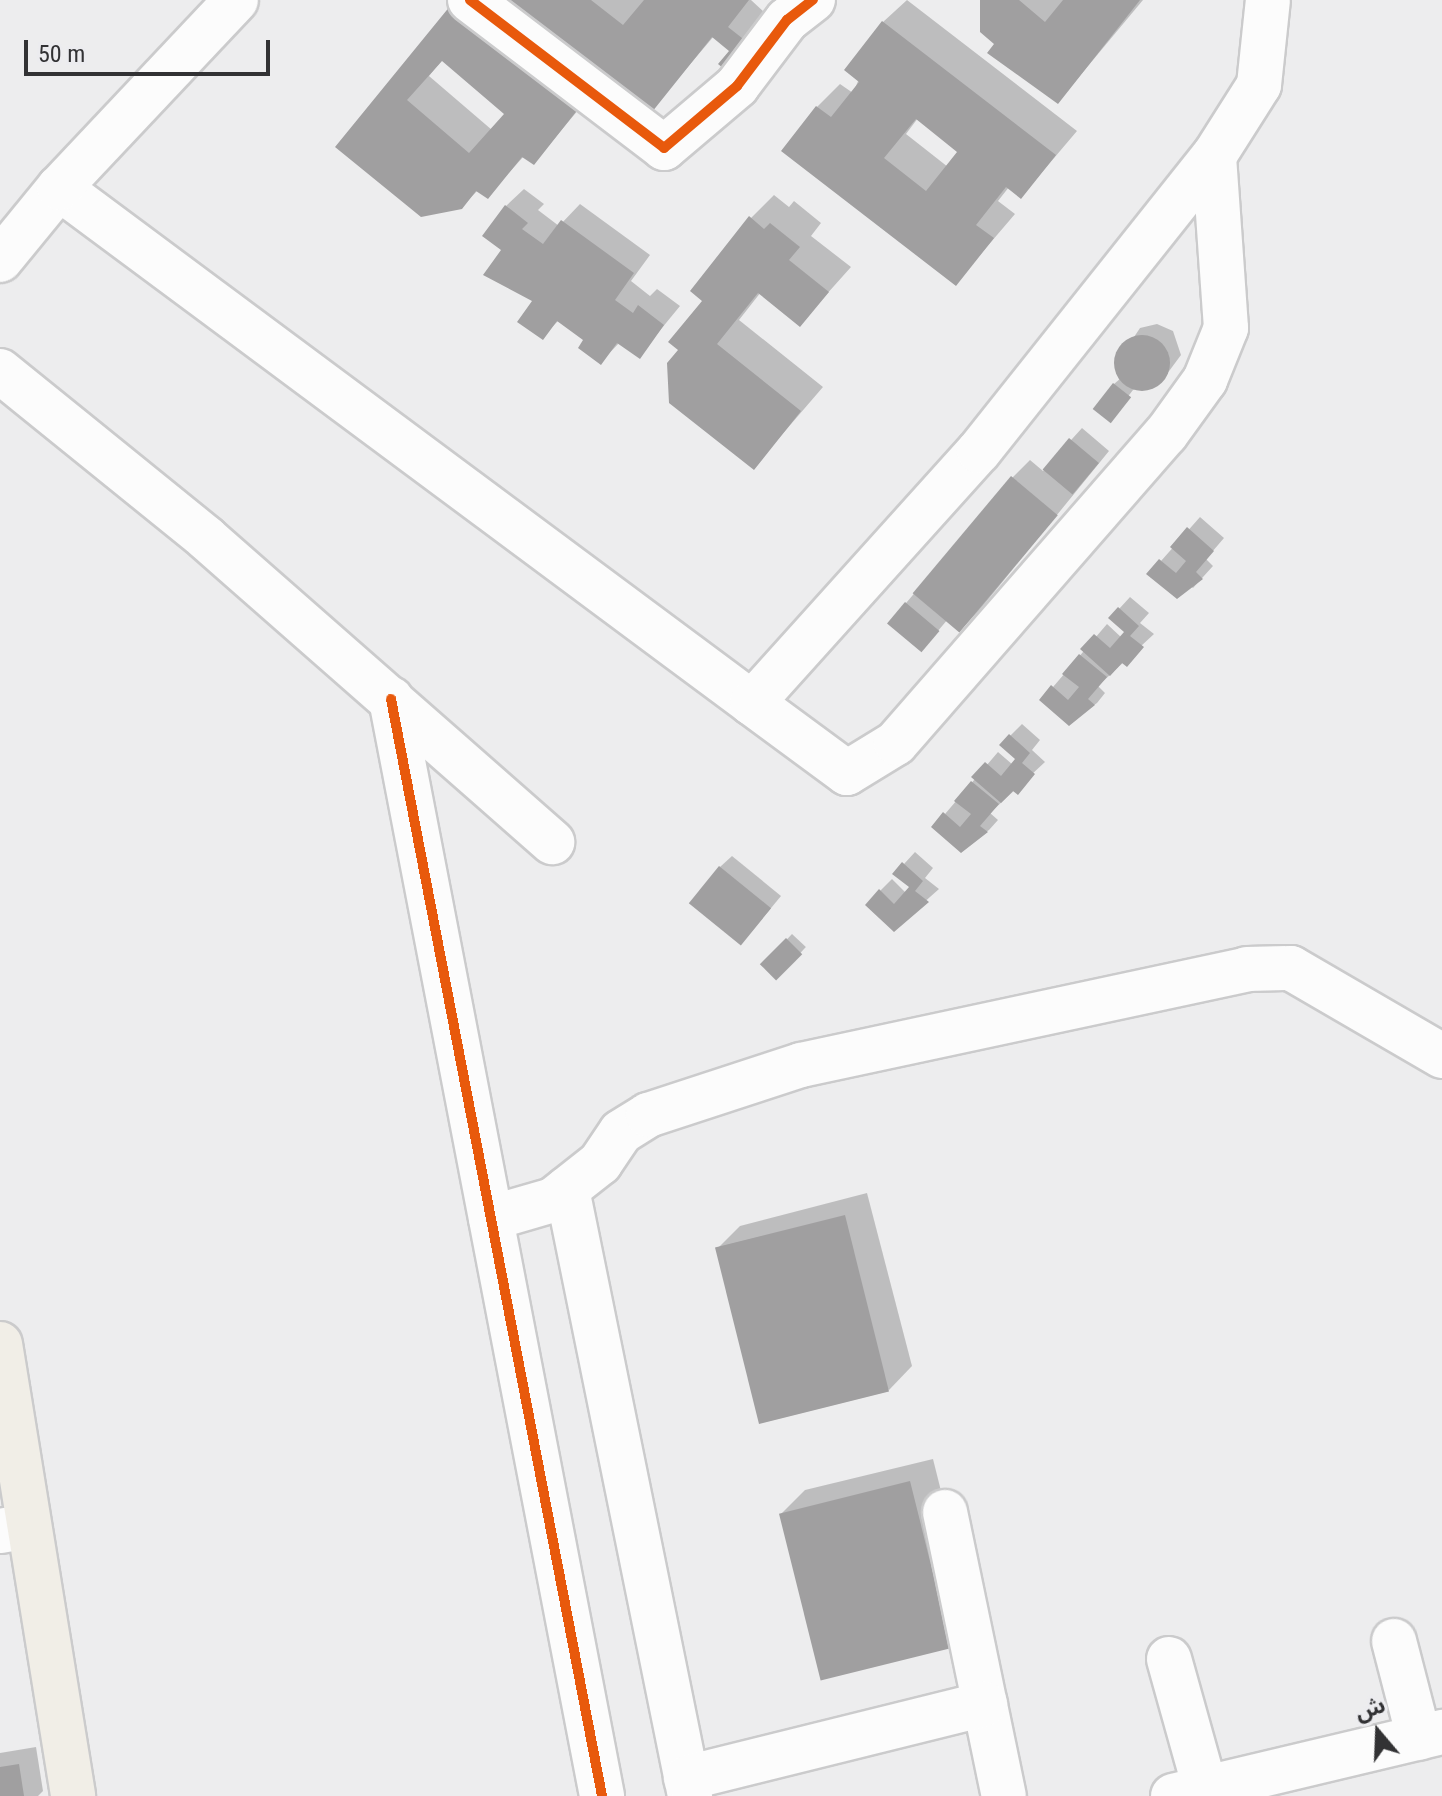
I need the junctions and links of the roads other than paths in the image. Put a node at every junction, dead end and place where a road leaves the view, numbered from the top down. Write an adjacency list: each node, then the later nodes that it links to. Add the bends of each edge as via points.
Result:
1 (236, 0): 6 (street)
2 (470, 0): 3 (street, via 664,148 737,86 787,20)
3 (813, 0)
4 (1268, 0): 5 (street, via 1259,85)
5 (1214, 156): 10 (street, via 979,451); 10 (street, via 1226,328 1205,380 1166,434 896,743 847,773)
6 (59, 188): 7 (street); 10 (street)
7 (0, 260)
8 (0, 371): 9 (street, via 206,538)
9 (391, 699): 11 (street); 14 (street)
10 (752, 703)
11 (552, 842)
12 (1442, 1056): 13 (street, via 1291,968 1247,969 801,1065 648,1115 621,1132 600,1163)
13 (567, 1189): 14 (street, via 553,1200); 22 (street)
14 (491, 1218): 25 (street)
15 (0, 1344): 17 (main road)
16 (945, 1512): 20 (street)
17 (15, 1528): 24 (main road)
18 (1394, 1641): 21 (street)
19 (1169, 1659): 23 (street)
20 (985, 1704): 22 (street); 26 (street)
21 (1431, 1735): 23 (street)
22 (688, 1787)
23 (1189, 1792)
24 (73, 1796)
25 (602, 1796)
26 (1004, 1796)

